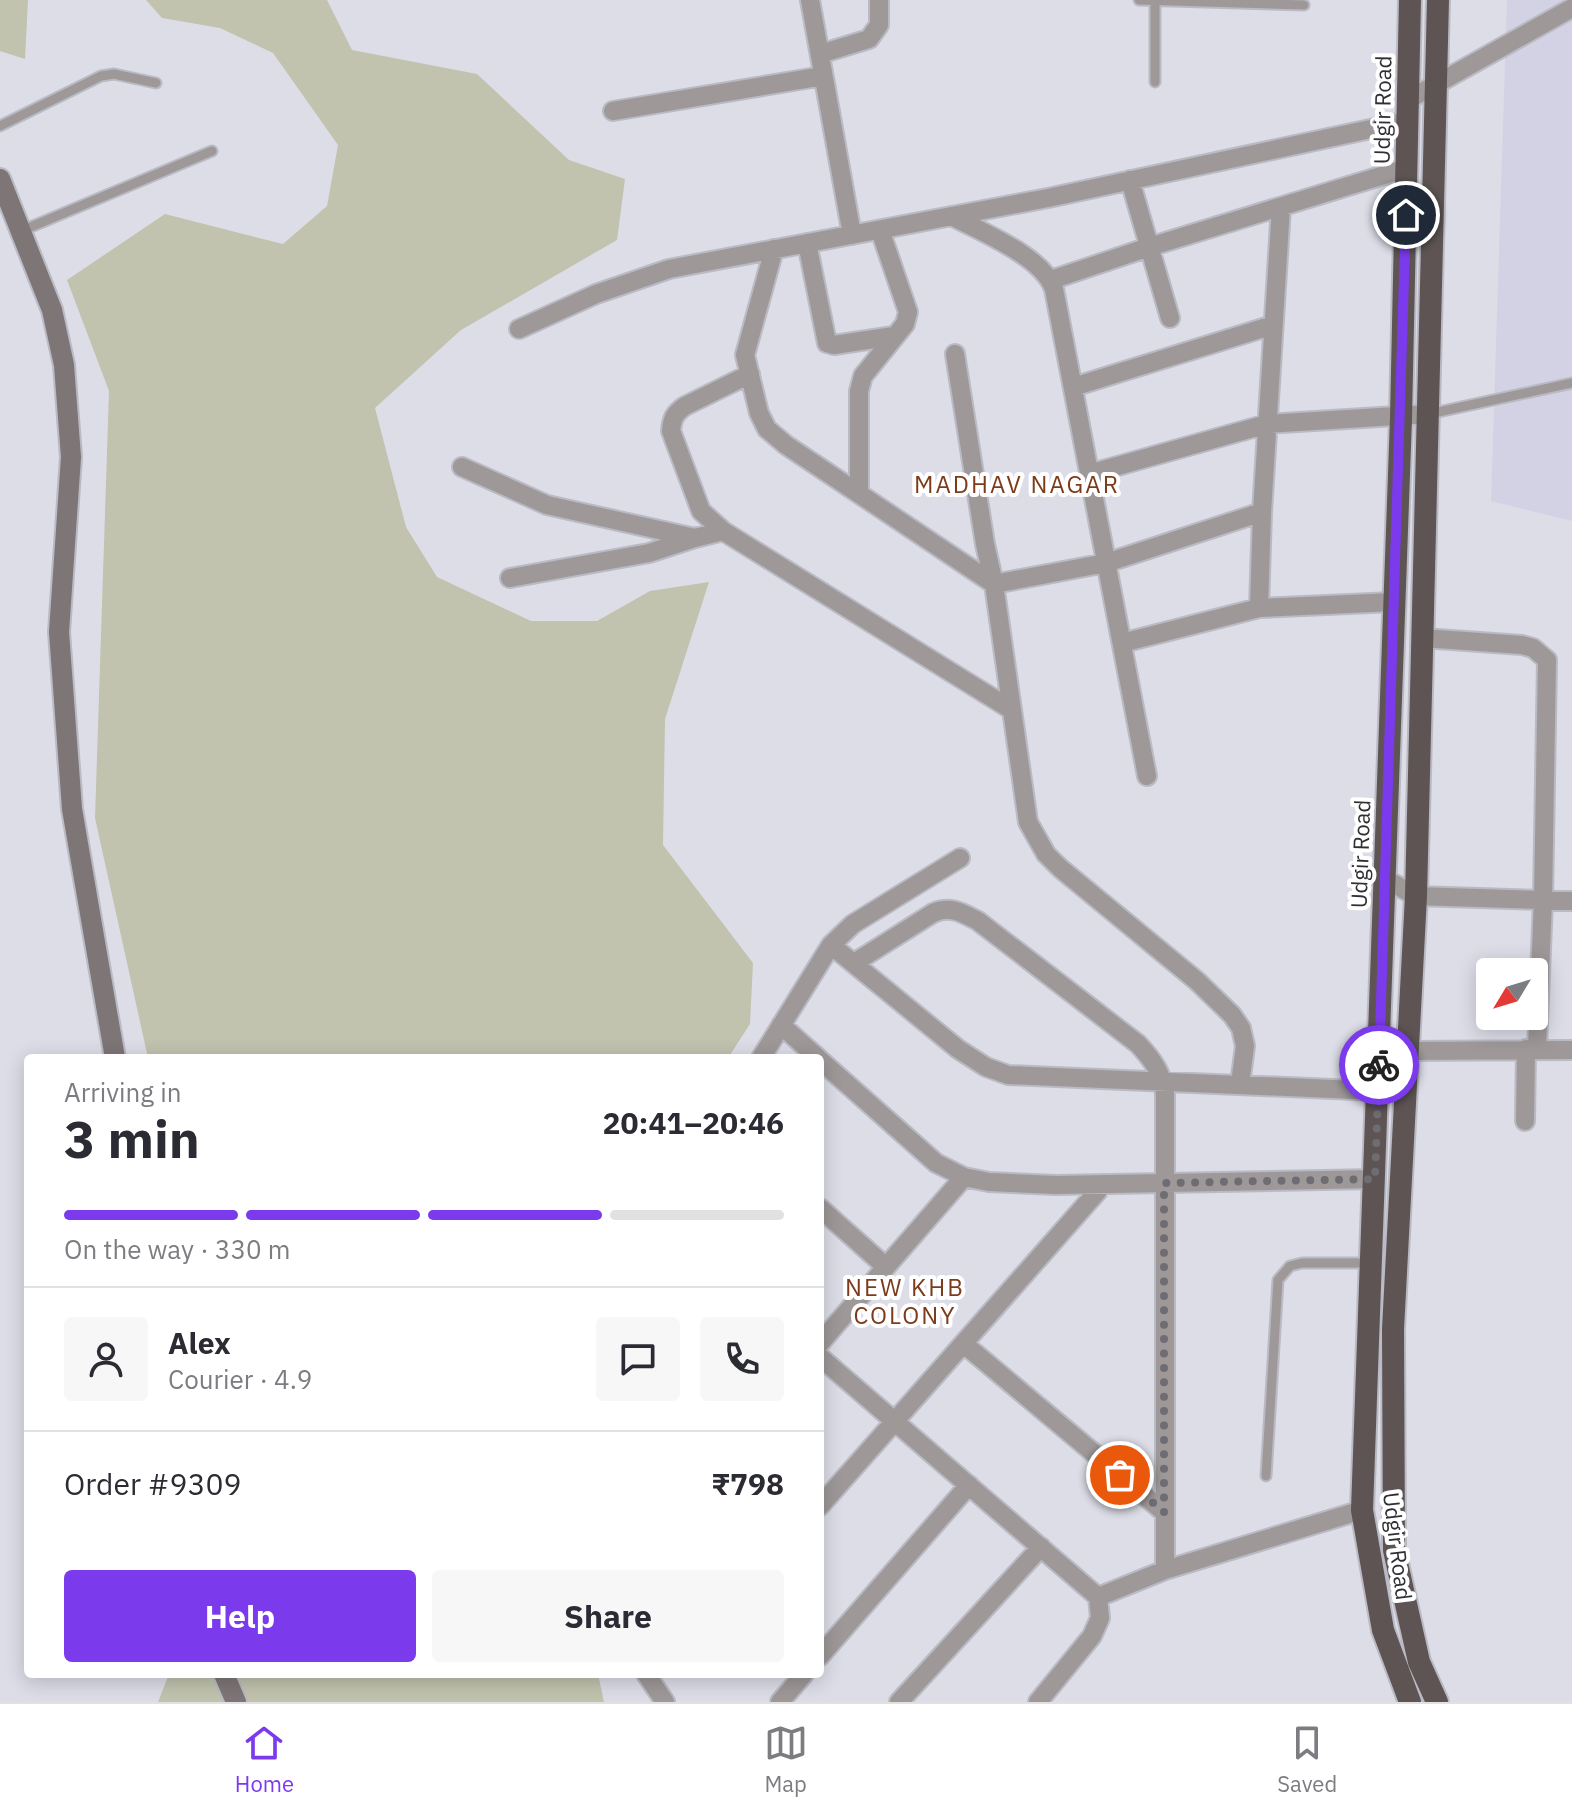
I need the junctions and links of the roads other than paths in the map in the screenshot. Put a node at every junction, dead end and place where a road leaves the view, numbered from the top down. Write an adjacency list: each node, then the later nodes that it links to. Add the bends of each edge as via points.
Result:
1 (810, 0): 9 (street)
2 (879, 0): 9 (street, via 879,25 869,39)
3 (1139, 0): 4 (lane)
4 (1155, 0): 7 (lane); 11 (lane)
5 (1410, 0): 14 (highway, Udgir Road)
6 (1438, 0): 13 (highway, Udgir Road)
7 (1304, 5)
8 (1572, 8): 13 (street)
9 (820, 54): 10 (street)
10 (823, 76): 15 (street); 25 (street)
11 (1155, 82)
12 (156, 83): 16 (lane, via 101,76)
13 (1436, 85): 14 (street); 38 (highway, Udgir Road)
14 (1408, 110): 18 (highway, Udgir Road); 20 (street)
15 (613, 111)
16 (0, 126)
17 (212, 151): 24 (lane)
18 (1407, 168): 21 (street); 39 (highway, Udgir Road)
19 (0, 179): 24 (main road)
20 (1130, 180): 22 (street); 27 (street)
21 (1281, 207): 27 (street); 31 (street)
22 (952, 216): 23 (street); 29 (street, via 1035,263)
23 (880, 230): 25 (street); 33 (street, via 908,312)
24 (21, 231): 67 (main road, via 52,310 64,365 71,457 59,632 72,809)
25 (852, 235): 26 (street)
26 (807, 243): 28 (street); 33 (street, via 827,343)
27 (1149, 247): 29 (street); 30 (street)
28 (774, 249): 32 (street, via 669,269); 35 (street, via 747,342)
29 (1051, 280): 37 (street)
30 (1170, 318)
31 (1273, 325): 37 (street); 40 (street)
32 (519, 329)
33 (894, 336): 43 (street, via 863,376 859,391)
34 (955, 354): 49 (street)
35 (750, 374): 43 (street, via 767,429); 45 (street, via 685,406 672,421 671,431 701,511)
36 (1572, 383): 38 (lane)
37 (1073, 387): 42 (street)
38 (1429, 414): 39 (street); 52 (highway, Udgir Road)
39 (1401, 418): 40 (street); 50 (highway, Udgir Road)
40 (1267, 424): 42 (street); 44 (street)
41 (462, 467): 46 (street, via 547,505)
42 (1089, 474): 47 (street)
43 (859, 493): 49 (street)
44 (1262, 512): 47 (street); 51 (street)
45 (723, 531): 46 (street); 54 (street)
46 (695, 538): 48 (street, via 649,553)
47 (1106, 563): 49 (street); 53 (street)
48 (510, 578)
49 (994, 584): 54 (street)
50 (1394, 602): 51 (street); 57 (highway, Udgir Road)
51 (1259, 608): 53 (street)
52 (1423, 638): 58 (highway, Udgir Road); 59 (street, via 1522,645 1547,660)
53 (1122, 643): 55 (street)
54 (1012, 710): 72 (street, via 1028,822 1046,854 1232,1015 1245,1046)
55 (1147, 776)
56 (960, 858): 61 (street, via 853,924)
57 (1385, 879): 58 (street); 73 (highway, Udgir Road)
58 (1416, 896): 59 (street); 66 (highway, Udgir Road)
59 (1543, 900): 60 (street); 64 (street)
60 (1572, 901)
61 (831, 945): 62 (street); 63 (street)
62 (854, 963): 71 (street, via 986,1067 1008,1075); 71 (street, via 933,913 959,911 1138,1044)
63 (781, 1025): 68 (street); 69 (street)
64 (1532, 1049): 65 (street); 66 (street); 74 (street)
65 (1572, 1050)
66 (1408, 1051): 102 (highway, Udgir Road, via 1393,1329 1394,1550 1419,1662)
67 (114, 1054)
68 (763, 1054)
69 (813, 1054)
70 (824, 1063): 75 (street, via 936,1163)
71 (1163, 1080): 72 (street); 77 (street)
72 (1240, 1084): 73 (street)
73 (1378, 1091): 76 (highway, Udgir Road)
74 (1525, 1121)
75 (964, 1177): 78 (street, via 1042,1185); 81 (street)
76 (1375, 1179): 77 (street); 80 (highway, Udgir Road)
77 (1164, 1183): 78 (street); 90 (street)
78 (1104, 1184): 83 (street)
79 (824, 1212): 81 (street)
80 (1373, 1263): 86 (lane, via 1302,1263 1290,1266 1278,1280); 89 (highway, Udgir Road)
81 (886, 1267): 82 (street)
82 (824, 1338)
83 (964, 1344): 85 (street); 90 (street)
84 (824, 1360): 85 (street)
85 (896, 1422): 87 (street); 88 (street)
86 (1266, 1476)
87 (969, 1485): 91 (street); 94 (street)
88 (824, 1502)
89 (1362, 1510): 92 (street); 101 (highway, Udgir Road, via 1383,1630)
90 (1164, 1512): 92 (street)
91 (1041, 1547): 93 (street); 99 (street)
92 (1165, 1570): 93 (street)
93 (1098, 1597): 100 (street, via 1100,1618 1092,1636)
94 (824, 1651)
95 (226, 1678): 97 (main road)
96 (801, 1678): 98 (street)
97 (236, 1702)
98 (780, 1702)
99 (899, 1702)
100 (1038, 1702)
101 (1410, 1702)
102 (1437, 1702)

